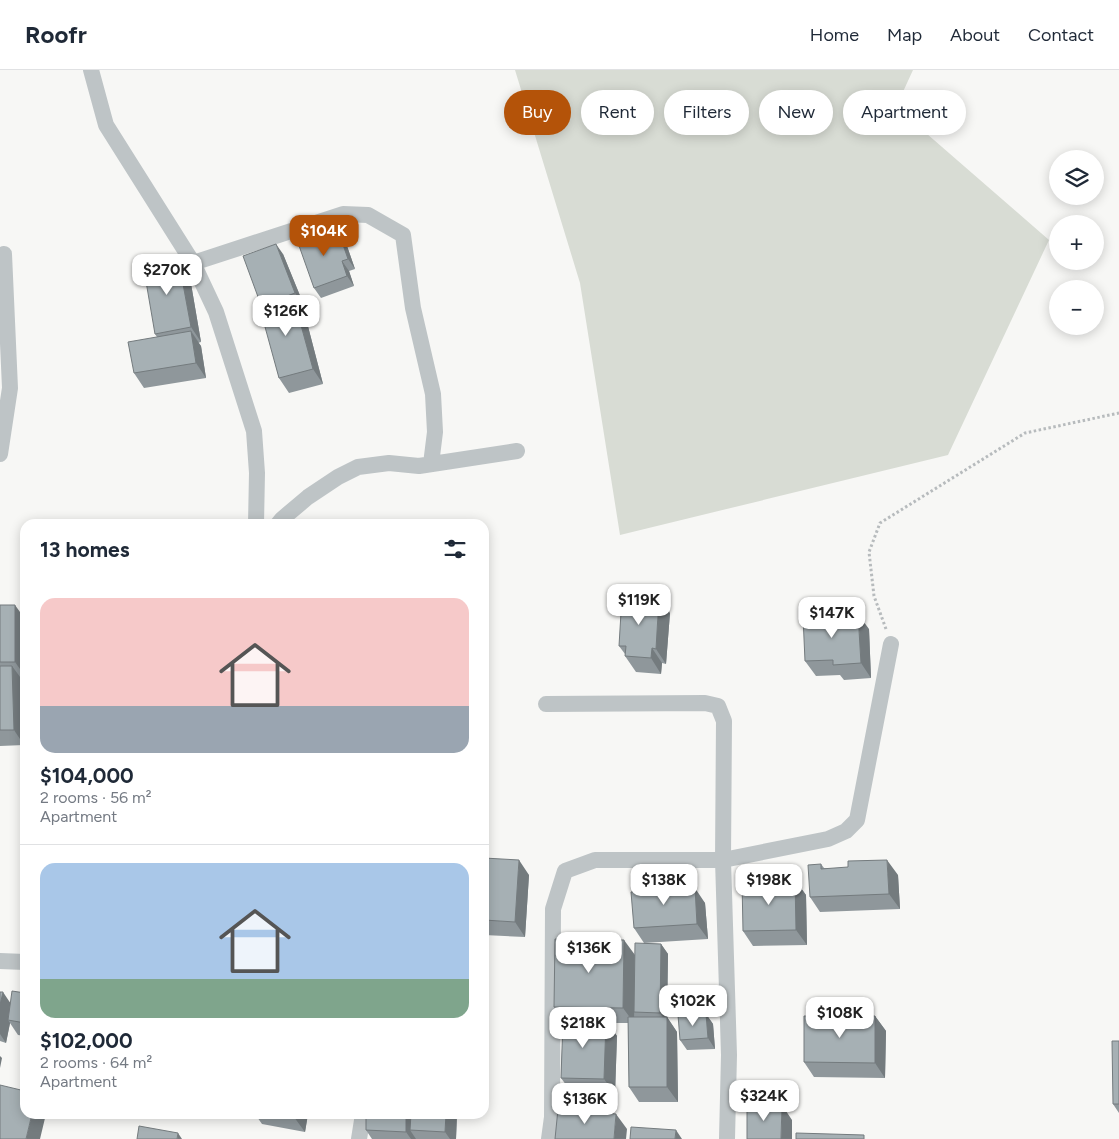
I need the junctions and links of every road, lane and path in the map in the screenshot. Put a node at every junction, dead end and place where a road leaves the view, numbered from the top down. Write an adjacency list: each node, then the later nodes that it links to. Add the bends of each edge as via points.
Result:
1 (91, 70): 3 (street, via 106,125)
2 (4, 254): 6 (street, via 10,388)
3 (193, 263): 7 (street, via 343,214 368,215 402,235 413,308 433,394 435,432); 8 (street, via 216,312 254,431)
4 (1119, 413): 10 (path, via 1025,433 880,523 870,552 874,596)
5 (517, 451): 7 (street)
6 (0, 454)
7 (431, 464): 9 (street, via 358,466 308,497)
8 (256, 519)
9 (282, 519)
10 (891, 644): 12 (street, via 857,820 846,831 828,839)
11 (546, 704): 12 (street, via 705,703 718,706 724,721)
12 (723, 860): 17 (street, via 595,860 565,871 553,910 552,1116); 18 (street, via 729,1056)
13 (0, 961): 14 (street)
14 (20, 962)
15 (362, 1119): 16 (street)
16 (359, 1139)
17 (549, 1139)
18 (727, 1139)

